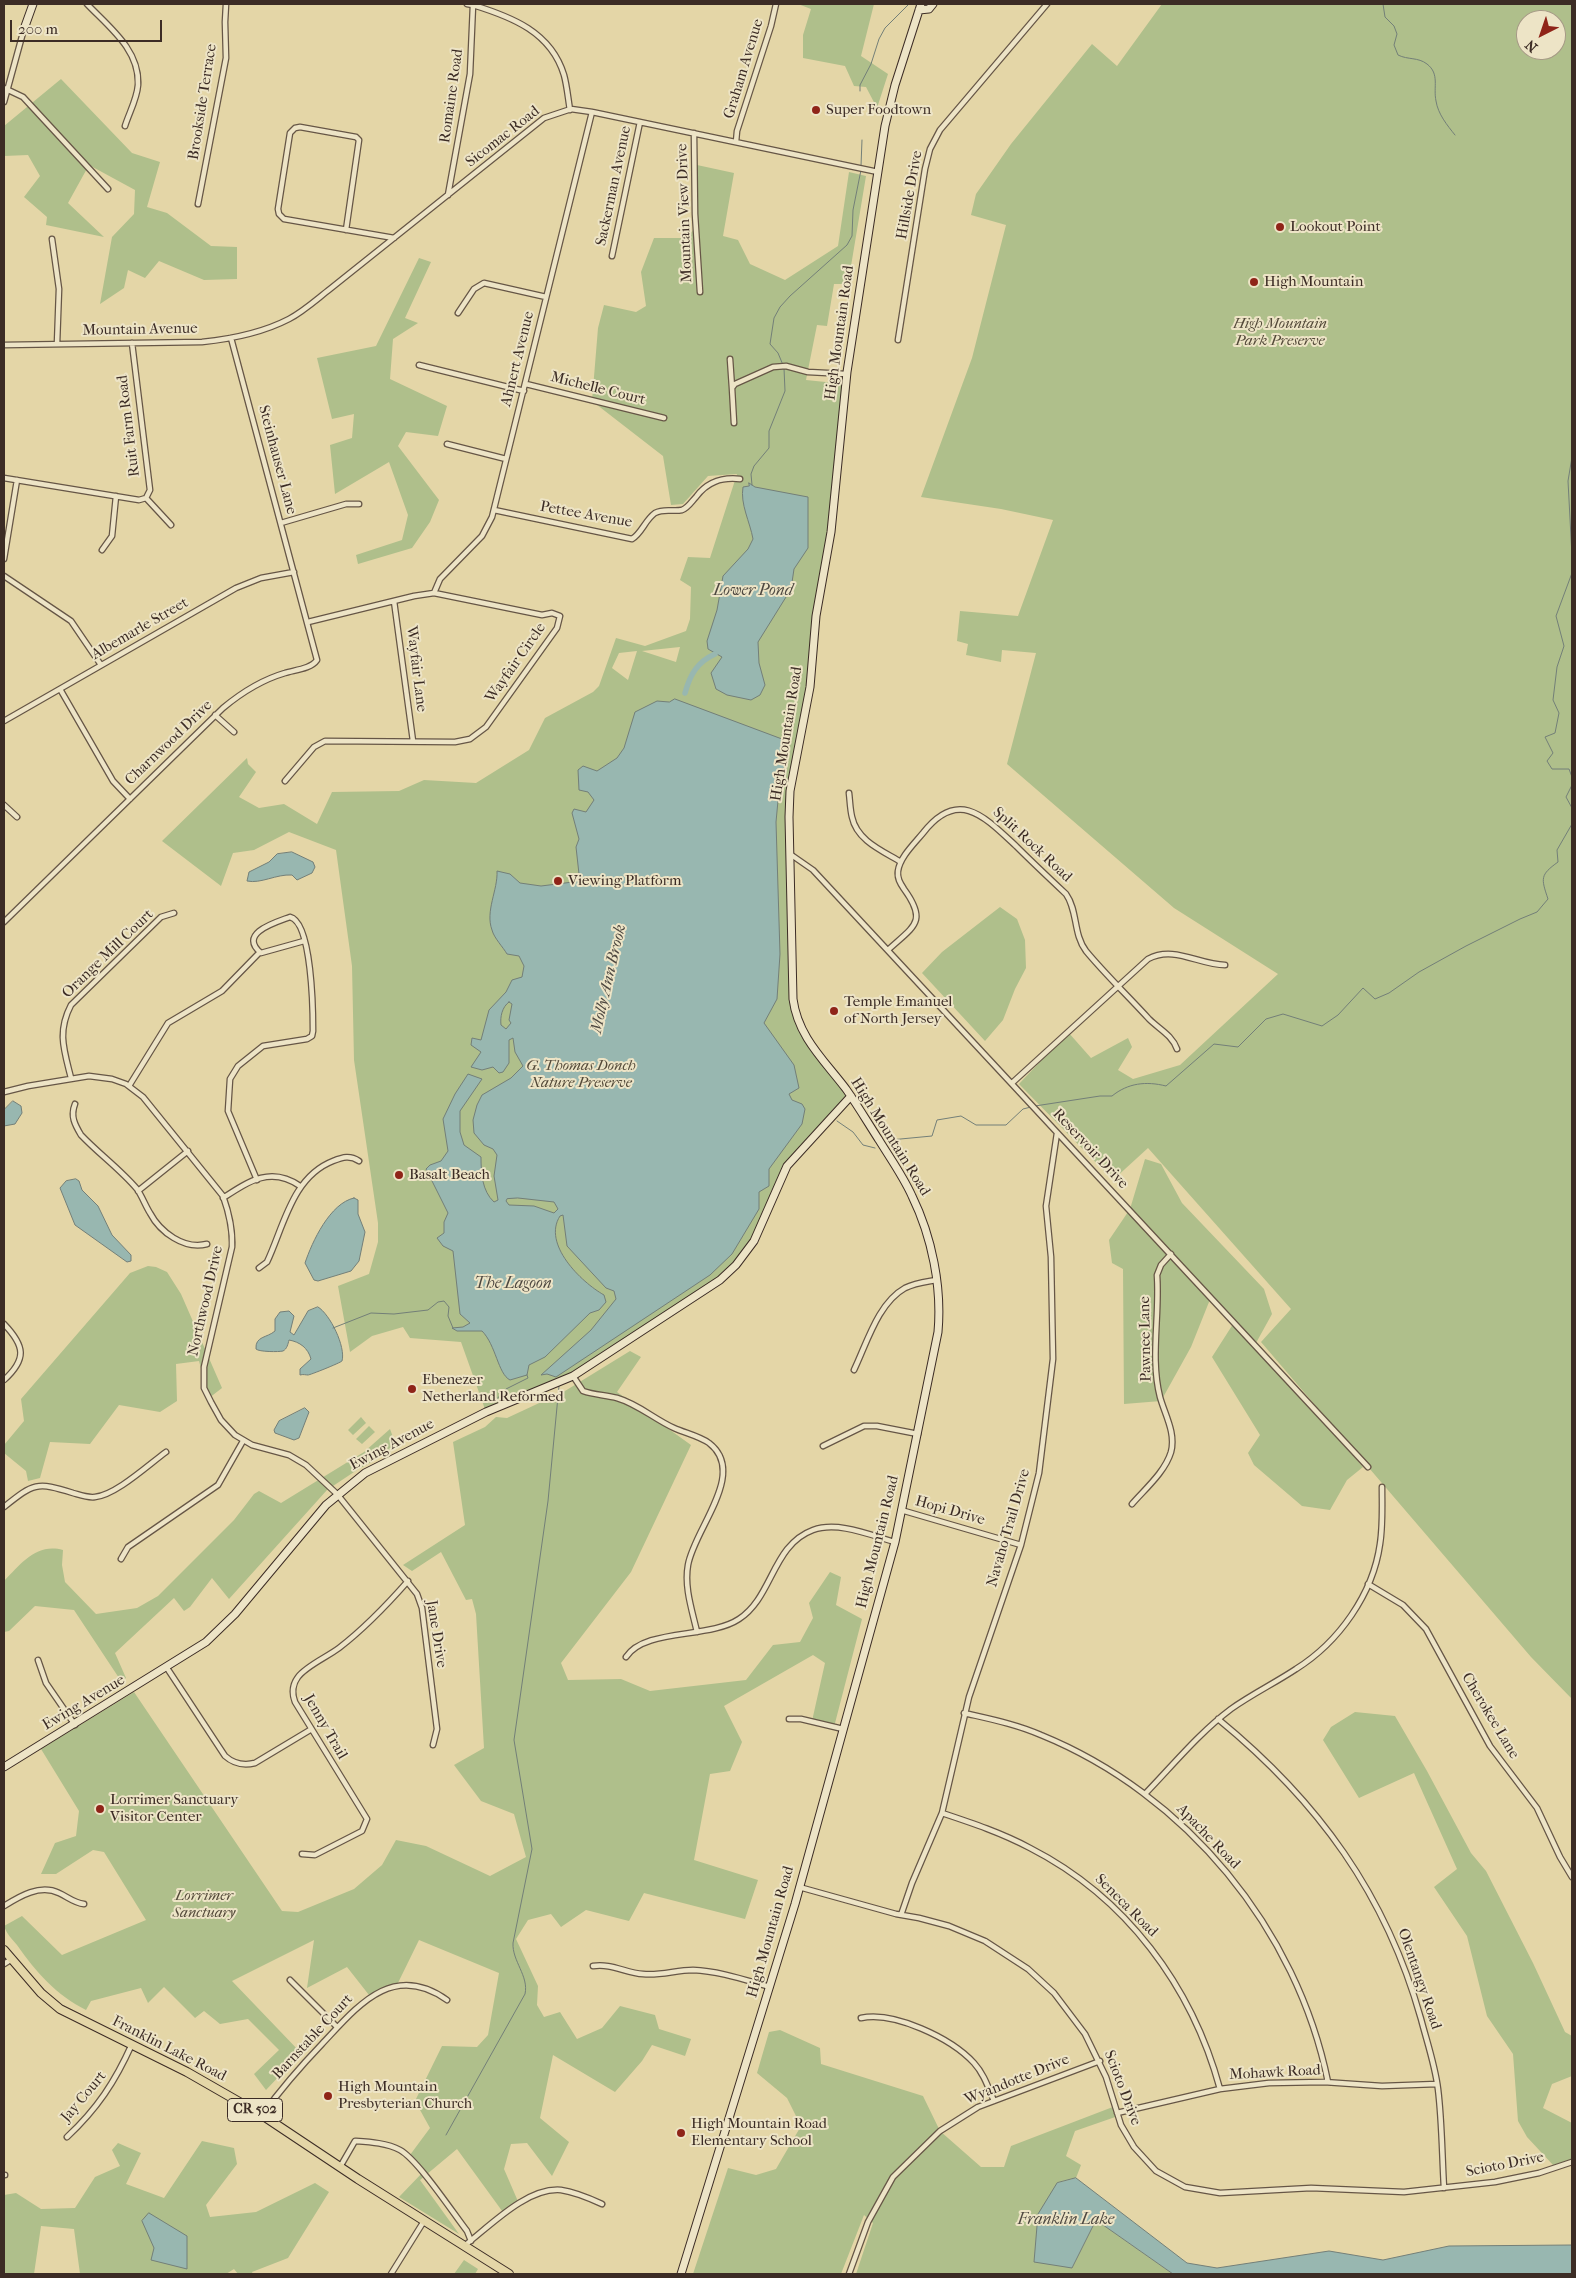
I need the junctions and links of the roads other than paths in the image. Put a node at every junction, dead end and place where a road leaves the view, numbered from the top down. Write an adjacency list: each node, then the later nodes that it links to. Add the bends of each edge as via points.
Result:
1 (33, 4): 9 (main road)
2 (88, 4): 15 (street, via 128,47 137,70 136,94)
3 (226, 4): 21 (street, Brookside Terrace, via 226,58)
4 (776, 4): 17 (street, Graham Avenue)
5 (933, 4): 8 (main road, via 929,9)
6 (1046, 4): 31 (street, Hillside Drive, via 933,142 925,169)
7 (470, 5): 12 (street, via 513,18 544,41 564,73); 20 (street, Romaine Road, via 470,74)
8 (920, 7): 18 (main road, High Mountain Road, via 889,107)
9 (24, 29): 10 (street)
10 (6, 89): 11 (street); 19 (street, via 24,97)
11 (4, 102)
12 (570, 110): 13 (street, Sicomac Road); 20 (street, Sicomac Road, via 544,118)
13 (592, 112): 14 (street, Sicomac Road); 27 (street, Ahnert Avenue)
14 (640, 122): 16 (street, Sicomac Road); 25 (street, Sackerman Avenue)
15 (125, 126)
16 (694, 133): 17 (street, Sicomac Road); 26 (street, Mountain View Drive)
17 (736, 142): 18 (street, Sicomac Road)
18 (878, 172): 37 (main road, High Mountain Road)
19 (108, 189)
20 (448, 195): 24 (street, Sicomac Road)
21 (198, 204)
22 (346, 230): 22 (street, via 359,140 295,128 290,133 279,214 284,219); 24 (street)
23 (52, 238): 33 (street, via 59,289)
24 (394, 238): 29 (street, Sicomac Road, via 304,309)
25 (612, 256)
26 (700, 292)
27 (546, 297): 28 (street, via 484,283 474,289); 38 (street, Ahnert Avenue)
28 (458, 313)
29 (276, 325): 30 (street, Mountain Avenue)
30 (231, 338): 32 (street, Mountain Avenue, via 202,342); 52 (street, Steinhauser Lane)
31 (898, 340)
32 (132, 343): 33 (street, Mountain Avenue); 49 (street, Ruit Farm Road, via 150,490)
33 (57, 344): 34 (street, Mountain Avenue)
34 (4, 345)
35 (730, 359): 39 (street)
36 (419, 365): 40 (street)
37 (846, 374): 39 (street, via 808,372 784,366 763,370); 73 (main road, High Mountain Road, via 832,532 816,616 806,715 790,797)
38 (526, 384): 40 (street, Ahnert Avenue); 41 (street, Michelle Court)
39 (732, 388): 42 (street)
40 (524, 391): 44 (street, Ahnert Avenue)
41 (664, 418)
42 (734, 423)
43 (447, 444): 44 (street)
44 (506, 459): 51 (street, Ahnert Avenue)
45 (4, 478): 47 (street)
46 (740, 479): 51 (street, Pettee Avenue, via 711,482 681,510 664,510 649,518 638,536 632,539)
47 (17, 480): 48 (street); 55 (street)
48 (116, 496): 49 (street); 54 (street, via 112,536)
49 (146, 498): 53 (street, Ruit Farm Road)
50 (359, 504): 52 (street, via 346,504)
51 (494, 510): 59 (street, Ahnert Avenue, via 482,536 440,579)
52 (281, 523): 56 (street, Steinhauser Lane)
53 (171, 525)
54 (102, 550)
55 (4, 559)
56 (294, 572): 58 (street, Steinhauser Lane); 62 (street, Albemarle Street, via 261,578 236,588)
57 (4, 576): 62 (street, via 71,621)
58 (299, 589): 61 (street, Charnwood Drive)
59 (434, 593): 60 (street, Wayfair Circle); 67 (street, Wayfair Circle, via 560,616 557,628 481,732 462,741)
60 (394, 601): 61 (street, Wayfair Circle); 67 (street, Wayfair Lane)
61 (308, 622): 64 (street, Charnwood Drive, via 317,657 314,664 256,685)
62 (101, 665): 63 (street, Albemarle Street)
63 (60, 689): 65 (street, Albemarle Street); 70 (street, via 113,781)
64 (215, 715): 66 (street); 70 (street, Charnwood Drive)
65 (4, 721)
66 (234, 732)
67 (413, 741): 68 (street, Wayfair Circle, via 326,741 314,747)
68 (286, 782)
69 (849, 793): 74 (street, via 852,818 859,833)
70 (130, 799): 76 (street, Charnwood Drive)
71 (4, 805): 72 (street)
72 (17, 817)
73 (790, 854): 78 (street, Reservoir Drive, via 813,870); 87 (main road, High Mountain Road, via 793,999 797,1018 806,1038)
74 (901, 862): 78 (street, via 898,878 915,904 916,918 910,929); 81 (street, Split Rock Road, via 930,823 940,816 961,810 982,815 1066,894 1073,907 1082,944)
75 (174, 913): 83 (street, Orange Mill Court, via 162,917 71,1005 64,1018 62,1033)
76 (4, 922)
77 (304, 941): 79 (street); 79 (street, via 297,922 290,917 257,932 254,940 256,950); 92 (street, via 310,963 312,1036 263,1046 238,1066 230,1080 228,1111)
78 (888, 950): 84 (street, Reservoir Drive)
79 (260, 952): 85 (street, via 222,991 168,1023)
80 (1225, 965): 81 (street, via 1212,965 1179,955 1152,956)
81 (1119, 985): 82 (street, Split Rock Road, via 1150,1020 1170,1036); 84 (street)
82 (1177, 1049)
83 (71, 1078): 85 (street, Northwood Drive, via 112,1079); 86 (street, Northwood Drive)
84 (1012, 1083): 89 (street, Reservoir Drive)
85 (129, 1086): 90 (street, Northwood Drive, via 143,1097)
86 (4, 1092)
87 (851, 1096): 99 (main road, High Mountain Road, via 912,1194 926,1231); 102 (main road, Ewing Avenue, via 787,1166 754,1241 729,1273)
88 (75, 1104): 94 (street, via 73,1117 81,1136)
89 (1057, 1133): 97 (street, Reservoir Drive); 115 (street, Navaho Trail Drive, via 1046,1206 1051,1257 1052,1371 1039,1473)
90 (188, 1151): 94 (street); 95 (street, Northwood Drive)
91 (359, 1161): 93 (street, via 348,1156 326,1163)
92 (257, 1180): 93 (street, via 278,1175); 95 (street)
93 (300, 1186): 98 (street, via 267,1262)
94 (138, 1191): 96 (street, via 150,1214 165,1231 188,1243)
95 (224, 1198): 105 (street, Northwood Drive, via 229,1212 232,1247 204,1367 204,1388 222,1420)
96 (207, 1244)
97 (1171, 1254): 108 (street, Reservoir Drive); 111 (street, Pawnee Lane, via 1157,1275 1156,1370 1171,1430 1171,1452 1162,1470)
98 (259, 1268)
99 (936, 1280): 101 (street, via 913,1284 892,1298 880,1314); 104 (main road, High Mountain Road, via 938,1332)
100 (4, 1324): 103 (street, via 15,1336 21,1355 18,1365)
101 (854, 1370)
102 (573, 1376): 110 (main road, Ewing Avenue, via 486,1412 380,1464); 119 (street, via 584,1391 629,1402 668,1426 704,1440 722,1461 722,1487 693,1546 688,1567 688,1589)
103 (4, 1380)
104 (918, 1434): 106 (street, via 864,1426); 113 (main road, High Mountain Road)
105 (243, 1441): 110 (street, Northwood Drive, via 298,1458); 116 (street, via 218,1485 128,1547)
106 (823, 1446)
107 (166, 1452): 112 (street, via 103,1496 88,1497 38,1485)
108 (1368, 1467)
109 (1382, 1487): 118 (street, via 1380,1545)
110 (337, 1494): 117 (street, Jane Drive); 122 (main road, Ewing Avenue, via 224,1626)
111 (1132, 1504)
112 (4, 1507)
113 (901, 1510): 114 (main road, High Mountain Road); 115 (street, Hopi Drive)
114 (895, 1542): 119 (street, via 832,1527 806,1532 786,1549 758,1600 746,1614 722,1627); 127 (main road, High Mountain Road)
115 (1021, 1545): 123 (street, Navaho Trail Drive)
116 (121, 1559)
117 (408, 1581): 128 (street, Jenny Trail, via 366,1627 298,1677 293,1686 293,1697); 129 (street, Jane Drive, via 422,1608 437,1729)
118 (1368, 1584): 125 (street, via 1349,1618 1320,1651); 134 (street, Cherokee Lane, via 1403,1605 1426,1630 1490,1746 1537,1808)
119 (697, 1632): 120 (street, via 645,1642 634,1647)
120 (626, 1657)
121 (38, 1660): 126 (street, via 46,1683)
122 (167, 1668): 126 (main road, Ewing Avenue); 128 (street, via 226,1756 234,1762 244,1765 255,1763)
123 (964, 1713): 131 (street, Apache Road, via 1018,1726 1055,1741 1104,1766); 132 (street, Navaho Trail Drive)
124 (789, 1719): 127 (street)
125 (1218, 1719): 131 (street); 151 (street, Olentangy Road, via 1300,1796 1336,1840 1365,1883 1409,1979)
126 (75, 1724): 130 (main road, Ewing Avenue)
127 (843, 1729): 135 (main road, High Mountain Road)
128 (310, 1730): 133 (street, Jenny Trail, via 366,1815 367,1823 362,1830 315,1855)
129 (433, 1745)
130 (4, 1767)
131 (1145, 1794): 150 (street, Apache Road, via 1208,1852 1263,1922 1307,2010)
132 (942, 1813): 138 (street, Navaho Trail Drive); 152 (street, Seneca Road, via 1004,1836 1048,1857 1088,1885 1124,1917 1154,1951 1185,2000 1206,2044)
133 (302, 1854)
134 (1572, 1877)
135 (799, 1887): 138 (street, Scioto Drive); 144 (main road, High Mountain Road)
136 (84, 1904): 137 (street, via 56,1892 42,1890 26,1894)
137 (4, 1906)
138 (901, 1915): 149 (street, Scioto Drive, via 968,1934 1022,1964 1065,2006)
139 (4, 1950): 140 (main road, Franklin Lake Road / CR 502)
140 (12, 1959): 141 (street); 148 (main road, Franklin Lake Road / CR 502, via 41,1994 60,2009)
141 (4, 1964)
142 (593, 1966): 144 (street, via 608,1965 649,1975 704,1971)
143 (290, 1980): 147 (street)
144 (770, 1987): 165 (main road, High Mountain Road)
145 (447, 2000): 147 (street, Barnstable Court, via 419,1987 390,1988 366,2000)
146 (861, 2018): 153 (street, via 885,2018 946,2040 975,2064)
147 (337, 2026): 155 (street, Barnstable Court)
148 (132, 2044): 155 (main road, Franklin Lake Road / CR 502); 156 (street, Jay Court, via 106,2094)
149 (1100, 2061): 153 (street, Wyandotte Drive); 154 (street, Scioto Drive)
150 (1328, 2082): 151 (street, Mohawk Road, via 1382,2086); 152 (street, Mohawk Road, via 1269,2083)
151 (1437, 2084): 159 (street, Olentangy Road)
152 (1220, 2089): 154 (street, Mohawk Road)
153 (994, 2101): 166 (street, Wyandotte Drive, via 940,2130 893,2177 868,2222)
154 (1117, 2114): 159 (street, Scioto Drive, via 1127,2137 1147,2162 1175,2182 1198,2190 1220,2193 1311,2188 1397,2192)
155 (262, 2115): 158 (main road, Franklin Lake Road / CR 502)
156 (66, 2137)
157 (1572, 2162): 159 (street, Scioto Drive, via 1520,2178)
158 (340, 2167): 161 (main road, Franklin Lake Road / CR 502); 162 (street, via 355,2140 400,2150 416,2164 467,2231)
159 (1444, 2188)
160 (602, 2204): 162 (street, via 568,2191 542,2192 526,2199)
161 (424, 2221): 162 (main road, Franklin Lake Road / CR 502); 163 (street)
162 (467, 2243): 164 (main road, Franklin Lake Road / CR 502)
163 (391, 2274)
164 (509, 2274)
165 (682, 2274)
166 (849, 2274)

